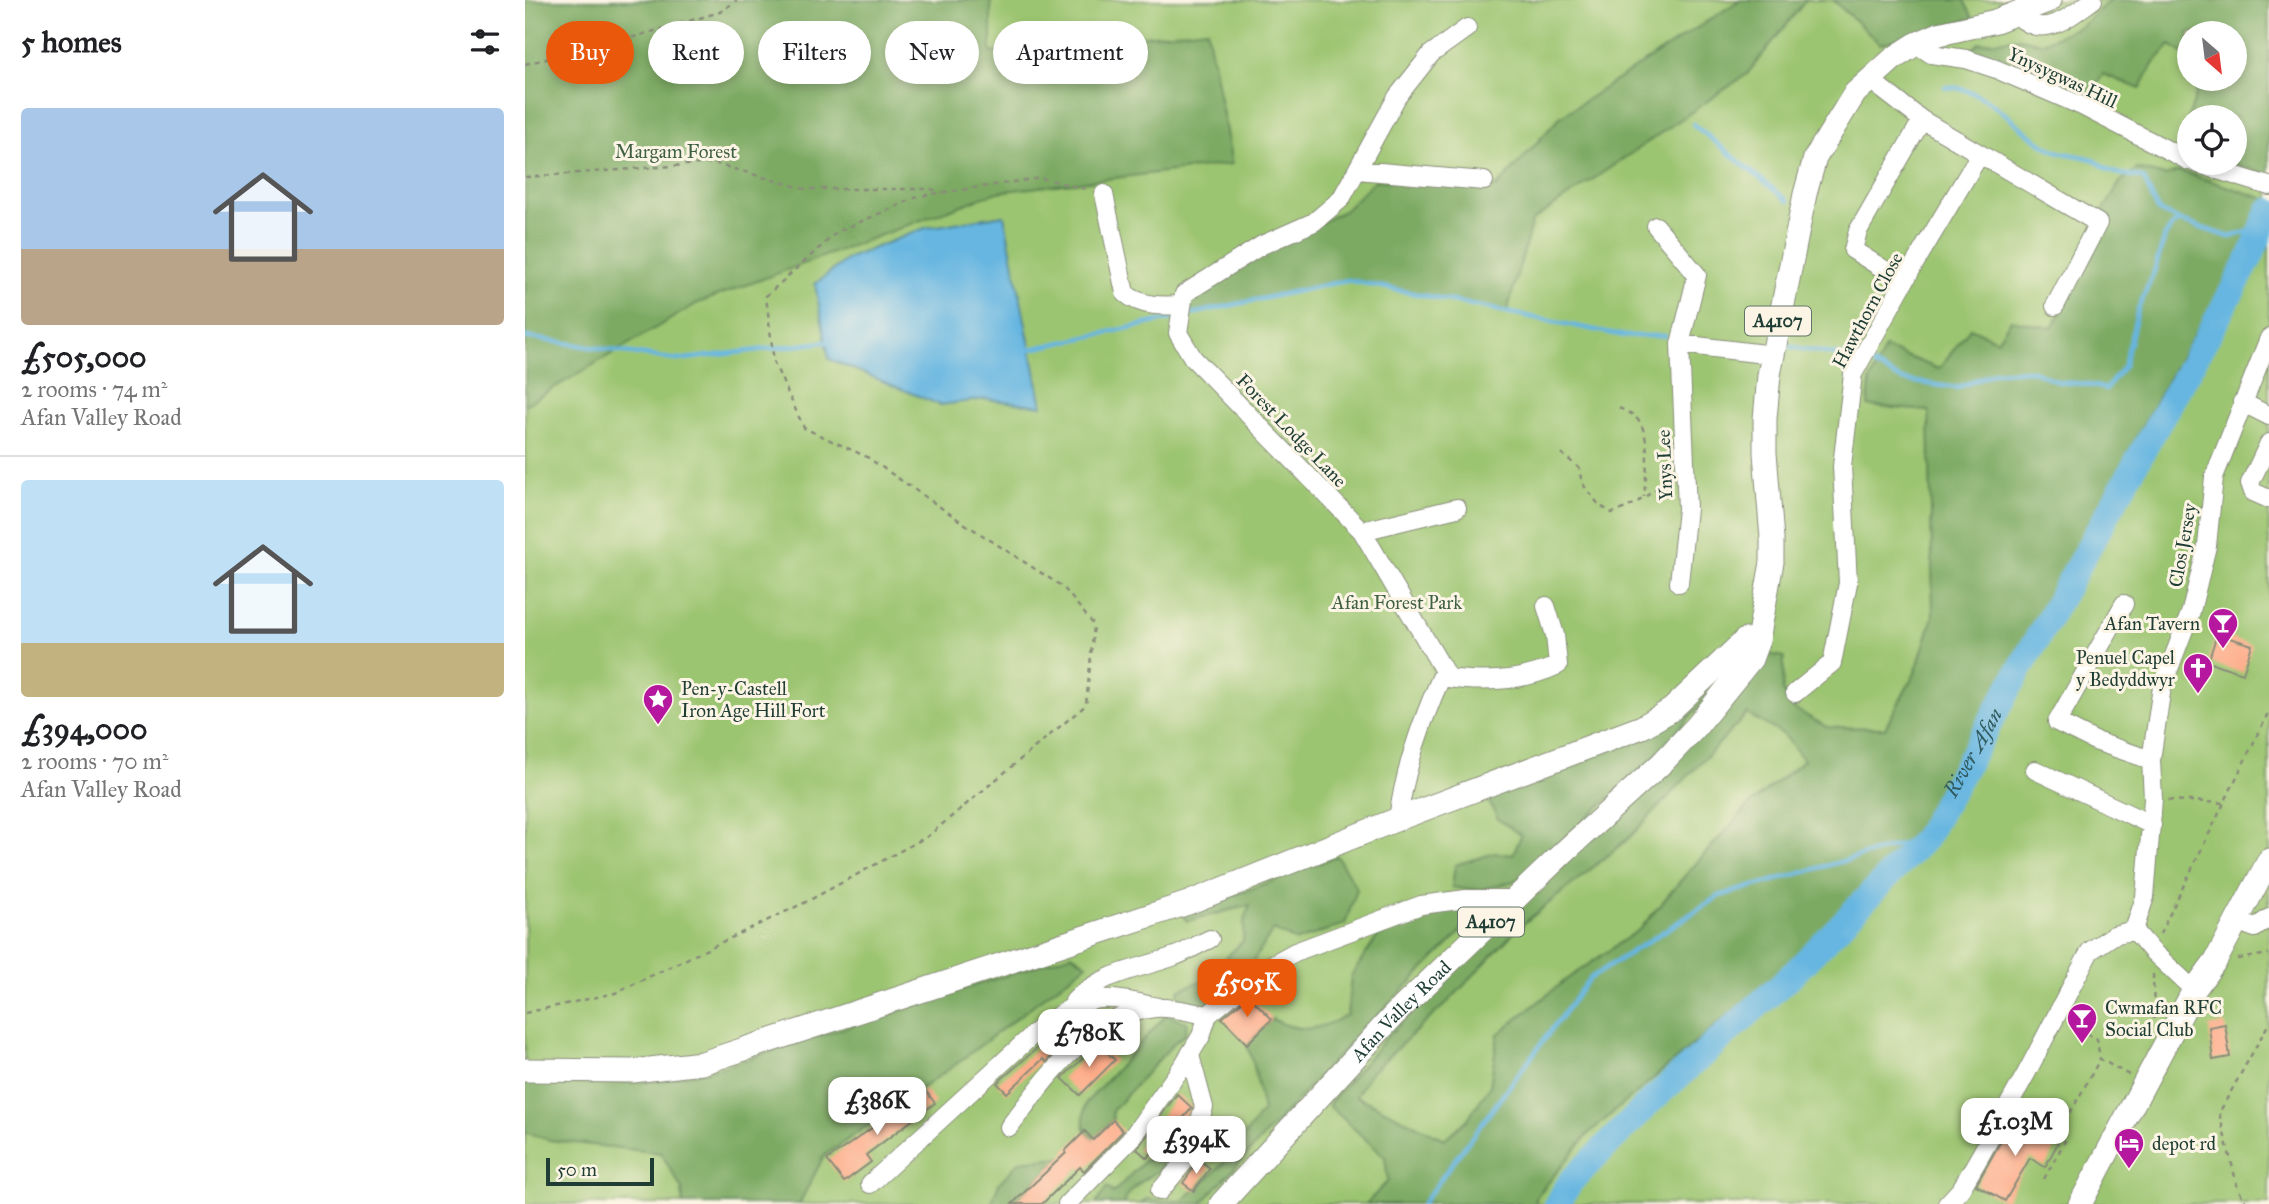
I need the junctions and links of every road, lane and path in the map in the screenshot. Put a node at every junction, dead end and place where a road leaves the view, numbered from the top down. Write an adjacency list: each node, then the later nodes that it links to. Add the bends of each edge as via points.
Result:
1 (737, 0): 7 (path, via 720,12)
2 (2050, 0): 4 (main road, A4107)
3 (2093, 0): 4 (street, via 2044,28 2025,24)
4 (2017, 15): 6 (main road, A4107)
5 (1467, 28): 12 (street, via 1431,54 1397,97)
6 (1916, 44): 8 (main road, A4107); 11 (street, Ynysygwas Hill, via 1931,54 1966,59 2009,75)
7 (525, 64)
8 (1869, 79): 9 (street); 25 (main road, A4107, via 1848,103 1815,158)
9 (1922, 120): 10 (street); 20 (street, via 1858,231 1853,250)
10 (1980, 154): 20 (street, Hawthorn Close); 21 (street, via 2098,223)
11 (2177, 155)
12 (1357, 170): 15 (street); 22 (street, via 1341,199 1314,222 1262,245 1184,294)
13 (2234, 175): 16 (street)
14 (525, 177): 17 (path, via 713,163 806,189 931,189)
15 (1484, 181)
16 (2269, 186)
17 (941, 193): 18 (path, via 1041,178); 61 (path, via 921,196 837,232 766,296 774,363 804,428 867,457 1063,587 1094,625 1086,705 916,842 808,901 615,993)
18 (1104, 194): 22 (street, via 1125,293)
19 (1656, 226): 24 (street, Ynys Lee, via 1697,275)
20 (1904, 282): 41 (street, Hawthorn Close, via 1853,374 1842,466 1848,583 1832,663)
21 (2055, 306)
22 (1181, 313): 35 (street, Forest Lodge Lane, via 1178,333 1193,358)
23 (2269, 338): 26 (street, Clos Jersey)
24 (1681, 344): 25 (street); 31 (street, Ynys Lee)
25 (1773, 355): 39 (main road, A4107, via 1765,419 1772,562)
26 (2242, 402): 28 (street); 43 (street, Clos Jersey, via 2214,477 2207,546 2191,611 2162,687)
27 (1619, 408): 32 (path, via 1644,427)
28 (2269, 416)
29 (2269, 443): 33 (street, via 2250,484 2253,492)
30 (1561, 453): 32 (path, via 1579,468 1582,483 1599,505 1612,513)
31 (1685, 467): 32 (path); 36 (street, Ynys Lee, via 1687,509)
32 (1644, 497)
33 (2269, 499)
34 (1457, 508): 35 (street)
35 (1362, 531): 40 (street, Forest Lodge Lane, via 1444,671)
36 (1679, 583)
37 (2124, 604): 43 (street, via 2057,722)
38 (1546, 606): 40 (street, via 1558,665 1489,682)
39 (1758, 640): 47 (main road, via 1745,640 1671,710 1642,727); 50 (main road, Afan Valley Road / A4107, via 1751,659 1696,727)
40 (1441, 677): 47 (street, via 1403,781)
41 (1795, 693)
42 (2269, 711): 46 (path)
43 (2151, 760): 45 (street, Clos Jersey)
44 (2035, 770): 48 (street)
45 (2153, 799): 46 (path); 48 (street, Clos Jersey)
46 (2224, 803): 55 (path)
47 (1398, 819): 68 (main road, via 1188,903 702,1063 633,1070)
48 (2152, 825): 53 (street, Clos Jersey, via 2145,897)
49 (2269, 860): 52 (main road)
50 (1515, 899): 62 (street, via 1421,905 1295,952 1263,969); 77 (main road, Afan Valley Road / A4107, via 1393,1016)
51 (2269, 918): 52 (street, via 2255,928)
52 (2236, 921): 57 (main road)
53 (2134, 930): 55 (street); 63 (street, via 2114,935 2090,951)
54 (1210, 939): 60 (street, via 1176,956 1110,976 1082,992)
55 (2152, 951): 58 (street); 67 (path)
56 (2269, 954): 57 (path)
57 (2216, 960): 58 (main road)
58 (2194, 990): 67 (main road)
59 (1158, 1007): 60 (street, via 1095,999); 62 (street); 71 (street, via 1103,1026 1077,1044)
60 (1066, 1009): 74 (street)
61 (525, 1013)
62 (1208, 1015): 65 (street)
63 (2055, 1017): 66 (path, via 2097,1039); 70 (street)
64 (2269, 1023): 80 (path, via 2219,1113 2238,1189)
65 (1190, 1055): 75 (street, via 1204,1107 1189,1156); 76 (street, via 1130,1140)
66 (2100, 1059): 69 (path); 72 (path)
67 (2155, 1062): 69 (main road)
68 (525, 1070)
69 (2144, 1084): 79 (main road)
70 (2007, 1109): 72 (path); 78 (street, via 1967,1180)
71 (1009, 1127)
72 (2058, 1134): 73 (path, via 2065,1141)
73 (2044, 1179)
74 (870, 1184)
75 (1160, 1191)
76 (1067, 1204)
77 (1221, 1204)
78 (1947, 1204)
79 (2080, 1204)
80 (2247, 1204)

